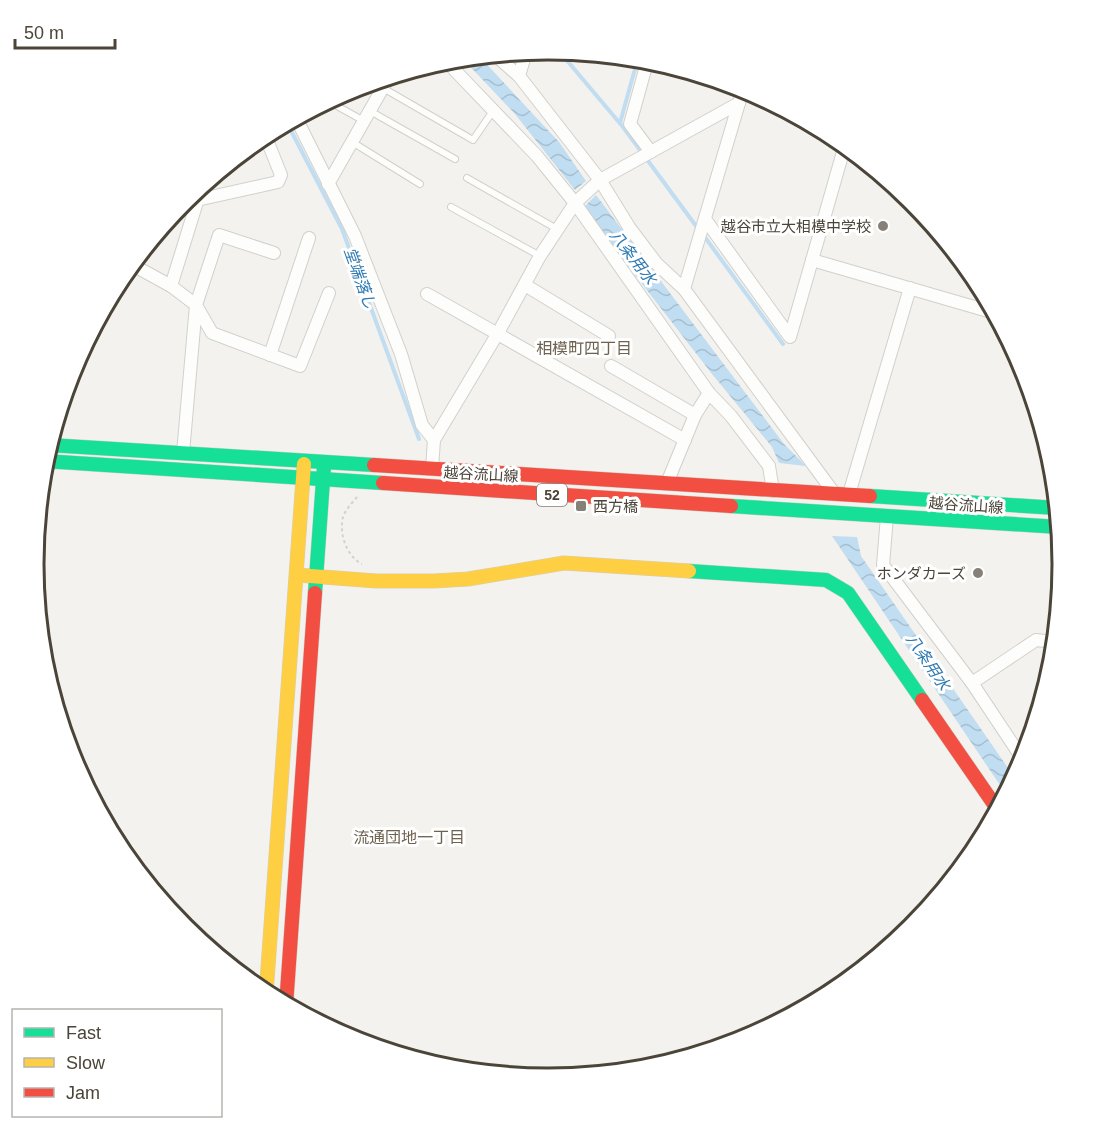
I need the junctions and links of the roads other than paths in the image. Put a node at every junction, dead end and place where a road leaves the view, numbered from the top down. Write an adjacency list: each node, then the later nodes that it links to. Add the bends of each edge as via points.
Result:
1 (523, 61): 5 (street)
2 (503, 62): 5 (street)
3 (454, 69): 11 (street)
4 (645, 70): 16 (street, via 630,124)
5 (519, 76): 20 (street)
6 (390, 86): 11 (lane, via 473,140)
7 (383, 88): 12 (street)
8 (740, 98): 9 (street)
9 (739, 103): 16 (street); 27 (street)
10 (339, 105): 12 (lane)
11 (493, 111): 24 (street)
12 (367, 116): 14 (street); 18 (lane)
13 (300, 126): 21 (street)
14 (352, 142): 21 (street); 22 (lane)
15 (269, 145): 23 (street, via 281,175 278,182)
16 (651, 152): 20 (street)
17 (842, 155): 32 (street)
18 (454, 159)
19 (467, 178): 28 (lane)
20 (596, 182): 24 (street); 37 (street, via 657,264)
21 (328, 184): 48 (street, via 380,297 422,425)
22 (420, 184)
23 (200, 199)
24 (578, 201): 28 (street); 46 (street)
25 (196, 203): 35 (street)
26 (451, 207): 31 (lane)
27 (705, 219): 32 (street, via 789,337); 37 (street)
28 (557, 229): 31 (street)
29 (309, 238): 44 (street)
30 (274, 253): 40 (street, via 219,235)
31 (540, 256): 34 (street)
32 (812, 260): 36 (street)
33 (140, 269): 35 (street)
34 (525, 285): 42 (street); 43 (street)
35 (171, 286): 40 (street)
36 (909, 288): 41 (street); 61 (street)
37 (684, 289): 60 (street)
38 (329, 293): 44 (street, via 300,366)
39 (427, 294): 42 (street)
40 (196, 305): 44 (street, via 212,333); 51 (street)
41 (984, 310)
42 (498, 333): 48 (street); 49 (street)
43 (609, 336)
44 (270, 355)
45 (610, 366): 47 (street)
46 (709, 393): 47 (street); 59 (street, via 769,466)
47 (695, 415): 49 (street)
48 (434, 440): 55 (street)
49 (685, 440): 58 (street)
50 (58, 446): 51 (main road, 越谷流山線 / 52)
51 (183, 453): 52 (main road, 越谷流山線 / 52)
52 (304, 459): 53 (main road, 越谷流山線 / 52); 56 (main road)
53 (324, 461): 55 (main road, 越谷流山線 / 52); 57 (main road)
54 (54, 462): 56 (main road, 越谷流山線 / 52)
55 (432, 468): 58 (main road, 越谷流山線 / 52)
56 (303, 479): 57 (main road, 越谷流山線 / 52); 65 (main road)
57 (322, 481): 63 (main road, 越谷流山線 / 52); 66 (main road)
58 (667, 483): 59 (main road, 越谷流山線 / 52)
59 (773, 491): 60 (main road, 越谷流山線 / 52)
60 (834, 494): 61 (main road, 越谷流山線 / 52)
61 (849, 494): 62 (main road, 越谷流山線 / 52)
62 (1049, 507)
63 (887, 516): 64 (main road, 越谷流山線 / 52); 68 (street, via 883,566)
64 (1050, 526)
65 (297, 575): 66 (main road); 71 (main road)
66 (317, 577): 70 (main road, via 425,582 564,563 826,580 848,593); 72 (main road)
67 (1046, 641): 68 (street, via 1036,640)
68 (972, 683): 69 (street)
69 (1017, 750)
70 (993, 802)
71 (267, 983)
72 (287, 995)

